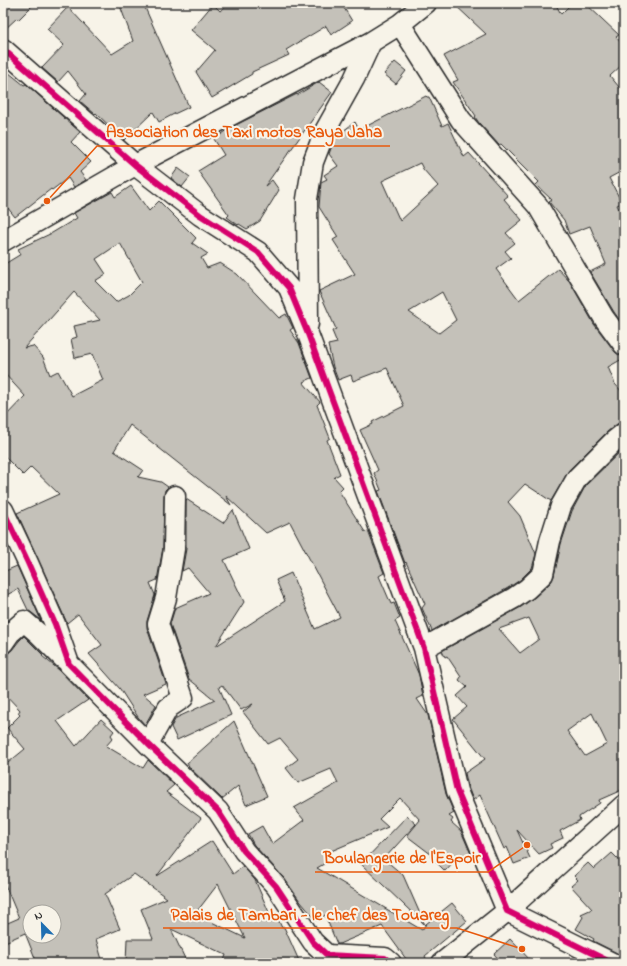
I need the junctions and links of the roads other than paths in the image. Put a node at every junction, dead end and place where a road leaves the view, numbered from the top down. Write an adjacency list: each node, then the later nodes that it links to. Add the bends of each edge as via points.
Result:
1 (426, 3): 2 (street)
2 (400, 24): 3 (street); 8 (street, via 461,120 538,206 604,318)
3 (371, 42): 5 (street); 7 (street, via 325,131 313,162 307,199)
4 (3, 49): 5 (street)
5 (135, 165): 6 (street); 7 (street, via 200,215 258,252 288,288)
6 (3, 241)
7 (308, 334): 13 (street)
8 (624, 345)
9 (624, 433): 13 (street, via 577,478 561,506 543,574 514,598)
10 (175, 496): 15 (street, via 174,549 166,598 158,624 183,698 168,708)
11 (3, 510): 14 (street, via 55,624)
12 (3, 643): 14 (street, via 24,621)
13 (424, 648): 17 (street, via 457,790)
14 (68, 664): 15 (street)
15 (148, 744): 19 (street, via 218,811 244,852 276,886 313,942 327,955 385,958)
16 (624, 805): 17 (street)
17 (507, 911): 18 (street); 20 (street)
18 (452, 960)
19 (391, 963)
20 (612, 963)

